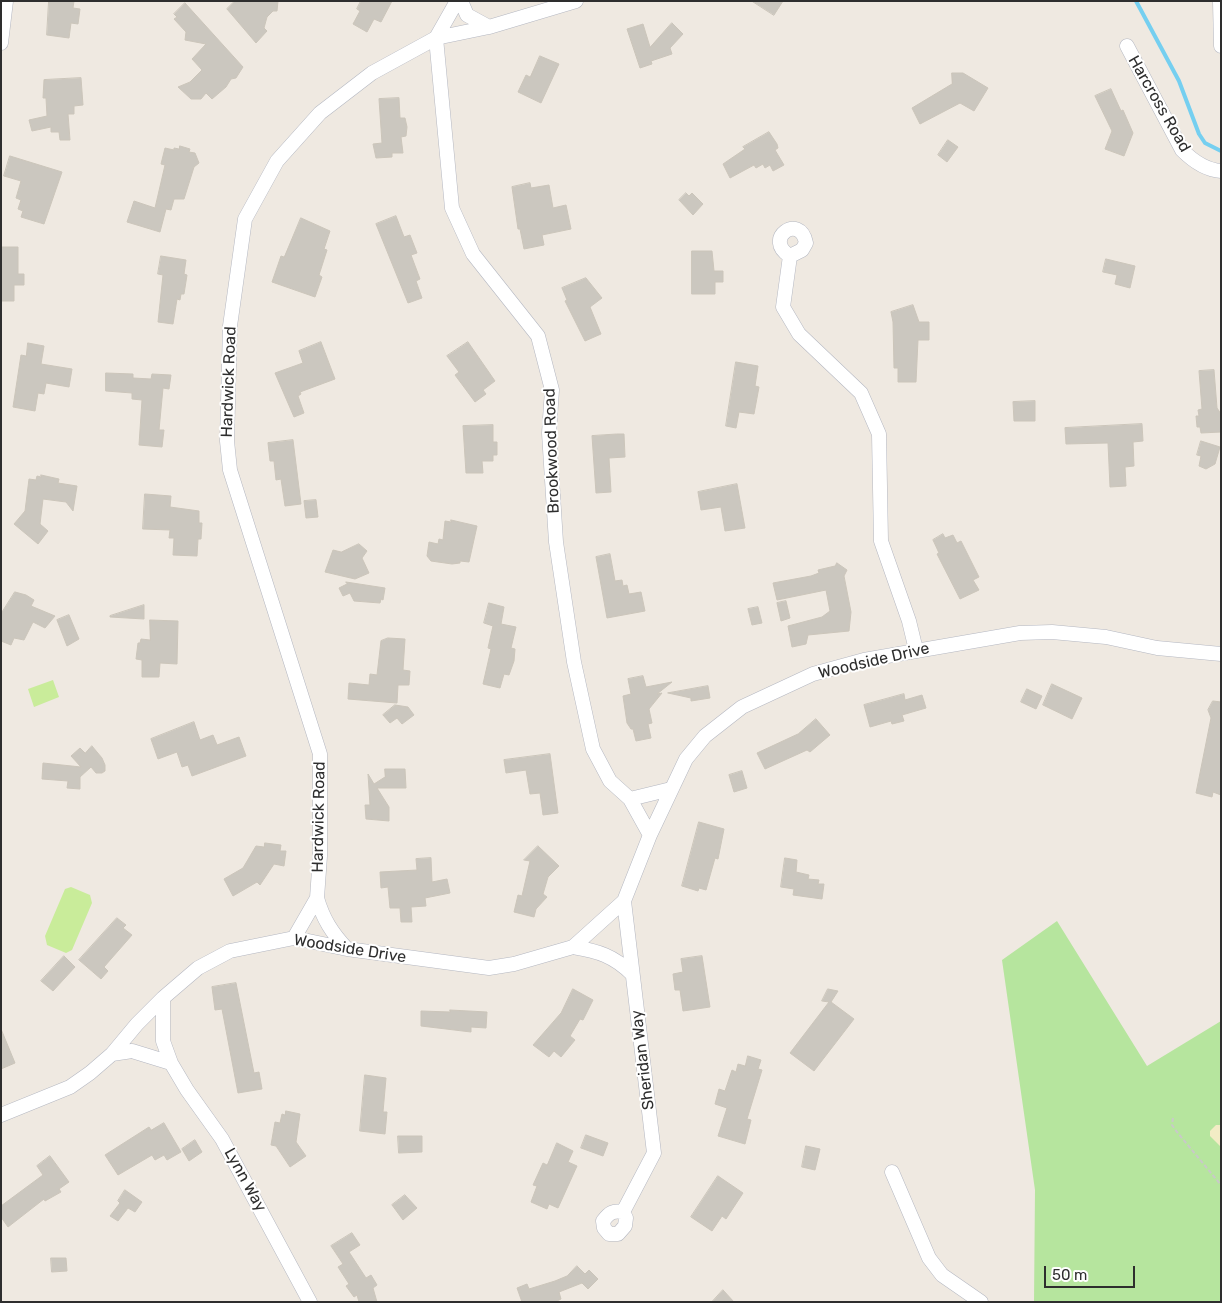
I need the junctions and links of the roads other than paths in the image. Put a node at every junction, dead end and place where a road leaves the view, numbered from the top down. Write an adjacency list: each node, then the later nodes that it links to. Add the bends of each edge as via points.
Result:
1 (6, 1): 8 (street)
2 (456, 1): 7 (street)
3 (461, 1): 6 (street, via 467,15)
4 (576, 1): 6 (street, Hardwick Road)
5 (1220, 1): 10 (street)
6 (489, 27): 7 (street, Hardwick Road)
7 (436, 38): 16 (street, Brookwood Road, via 452,208 473,254 538,336 552,390 549,432 556,542 574,662 593,748 610,781); 18 (street, Hardwick Road, via 372,73 320,113 276,161 245,219 230,326 227,440 230,470 320,754)
8 (1, 44)
9 (1127, 46): 11 (street, Harcross Road, via 1182,150 1203,166)
10 (1221, 46)
11 (1221, 171)
12 (790, 256): 13 (street, via 784,307 799,334 861,394 879,434 881,541)
13 (916, 650): 14 (street, Woodside Drive, via 1020,632 1052,632); 15 (street, Woodside Drive, via 813,674 742,707 705,736 686,759)
14 (1221, 654)
15 (671, 789): 16 (street); 17 (street, Woodside Drive)
16 (630, 799): 17 (street, Brookwood Road)
17 (650, 835): 19 (street, Woodside Drive)
18 (317, 898): 20 (street, Hardwick Road); 22 (street, via 321,914)
19 (624, 901): 21 (street, Woodside Drive); 23 (street, Sheridan Way)
20 (294, 938): 22 (street, Woodside Drive); 24 (street, Woodside Drive, via 230,951 198,968)
21 (573, 947): 22 (street, Woodside Drive, via 489,968); 23 (street, Woodside Drive, via 600,951 619,961)
22 (347, 949)
23 (632, 974): 29 (street, Sheridan Way, via 654,1153)
24 (163, 998): 25 (street, Woodside Drive); 26 (street, Lynn Way, via 163,1042)
25 (112, 1054): 26 (street, via 132,1051); 27 (street, Woodside Drive, via 70,1087)
26 (171, 1063): 30 (street, Lynn Way, via 222,1139)
27 (1, 1115)
28 (892, 1172): 31 (street, via 929,1258 942,1275)
29 (623, 1212)
30 (310, 1302)
31 (981, 1302)

